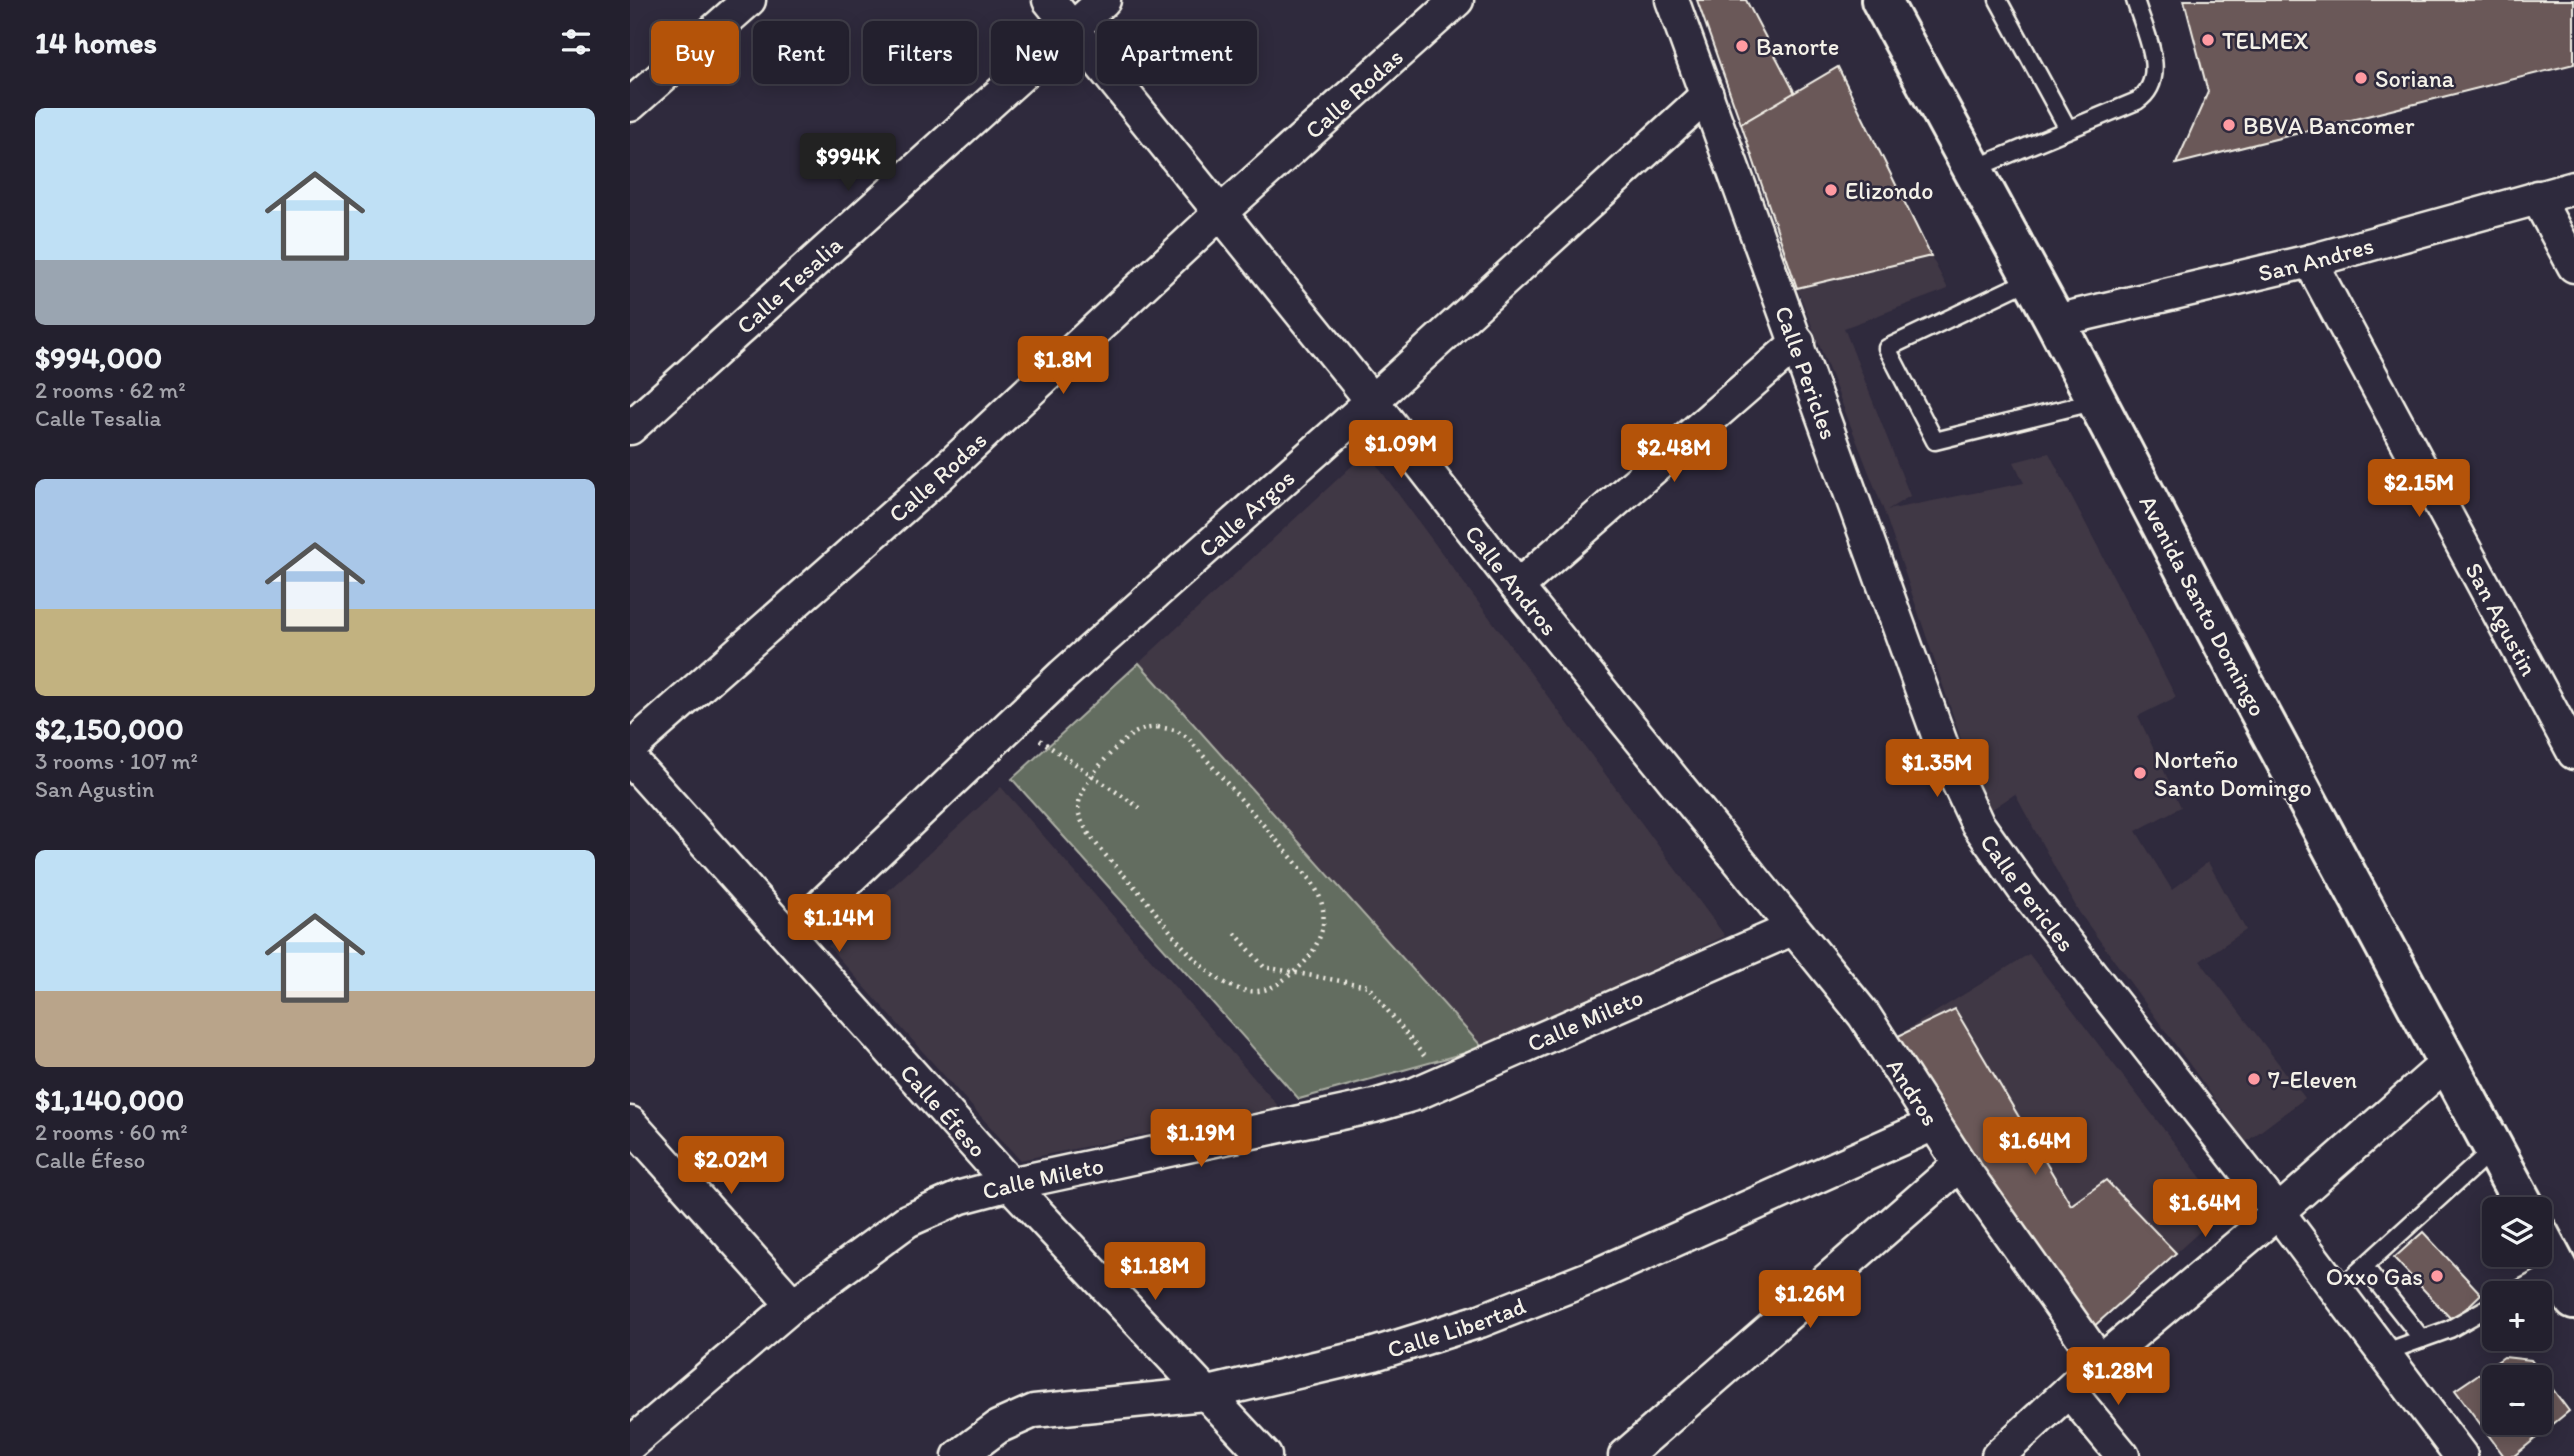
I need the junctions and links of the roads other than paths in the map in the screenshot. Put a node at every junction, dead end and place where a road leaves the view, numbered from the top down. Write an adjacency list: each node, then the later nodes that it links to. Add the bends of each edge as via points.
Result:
1 (749, 0): 14 (street)
2 (1049, 0): 9 (street, Calle Andros)
3 (1104, 0): 10 (street, Calle Tesalia)
4 (1457, 0): 19 (street, Calle Rodas)
5 (1672, 0): 13 (street, Calle Pericles)
6 (1881, 0): 16 (main road, Avenida Santo Domingo)
7 (1998, 0): 15 (lane)
8 (2135, 0): 15 (lane, via 2155,70 2150,91 2137,101)
9 (1066, 21)
10 (1081, 21)
11 (1083, 43): 19 (street, Calle Andros)
12 (1011, 84): 27 (street, Calle Tesalia)
13 (1707, 95): 24 (street, Calle Pericles); 25 (street, Calle Argos)
14 (630, 105)
15 (2068, 128): 16 (lane)
16 (1971, 170): 22 (main road, Avenida Santo Domingo)
17 (2574, 188): 18 (street, San Andres)
18 (2537, 197): 20 (street, San Andres); 21 (street)
19 (1221, 212): 25 (street, Calle Andros); 29 (street, Calle Rodas, via 942,473)
20 (2310, 261): 23 (street, San Andres); 30 (street, San Agustin)
21 (2574, 266)
22 (2032, 279): 23 (main road, Avenida Santo Domingo); 26 (lane, via 1887,348 1935,441)
23 (2055, 321): 26 (main road, Avenida Santo Domingo)
24 (1798, 342): 28 (street); 41 (street, Calle Pericles, via 1946,757 1977,823)
25 (1372, 401): 28 (street, Calle Andros); 33 (street, Calle Argos, via 1063,675)
26 (2097, 401): 34 (main road, Avenida Santo Domingo)
27 (630, 428)
28 (1517, 587): 32 (street, Calle Andros)
29 (630, 748)
30 (2574, 753)
31 (630, 759): 33 (street, Calle Éfeso)
32 (1792, 929): 36 (street, Andros, via 1864,1015); 39 (street, Calle Mileto, via 1415,1094)
33 (789, 936): 39 (street, Calle Éfeso)
34 (2448, 1062): 37 (main road, Avenida Santo Domingo); 41 (street)
35 (630, 1123): 47 (street)
36 (1934, 1124): 38 (street, Andros); 53 (street, Calle Libertad, via 1592,1277 1480,1321 1374,1354)
37 (2494, 1148): 40 (main road, Avenida Santo Domingo); 43 (lane)
38 (1960, 1164): 51 (street, Andros); 58 (street)
39 (1010, 1184): 47 (street, Calle Mileto, via 961,1197 907,1220); 53 (street, Calle Éfeso)
40 (2520, 1197)
41 (2278, 1212): 46 (street, Calle Pericles); 51 (street)
42 (2552, 1252): 44 (main road)
43 (2364, 1266): 46 (lane); 49 (lane)
44 (2569, 1276): 45 (lane)
45 (2552, 1281)
46 (2337, 1292): 50 (street, Calle Pericles)
47 (793, 1305): 54 (street, Calle Mileto)
48 (2482, 1311): 49 (lane)
49 (2422, 1339): 50 (lane)
50 (2383, 1353): 55 (street, Calle Pericles)
51 (2100, 1362): 52 (street)
52 (2070, 1392): 59 (street); 60 (street)
53 (1204, 1394): 56 (street, Calle Libertad, via 1034,1411 998,1427); 57 (street, Calle Éfeso)
54 (630, 1444)
55 (2458, 1455)
56 (959, 1456)
57 (1265, 1456)
58 (1625, 1456)
59 (1998, 1456)
60 (2123, 1456)

